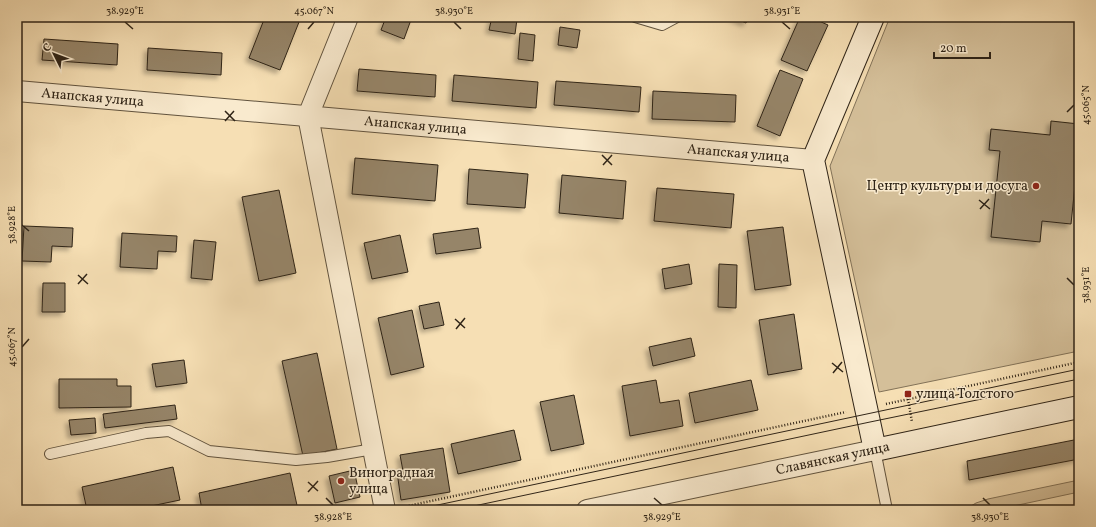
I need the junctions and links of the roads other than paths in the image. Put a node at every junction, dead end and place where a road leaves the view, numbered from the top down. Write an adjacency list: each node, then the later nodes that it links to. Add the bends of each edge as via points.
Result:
1 (348, 17): 6 (street)
2 (635, 17): 3 (lane, via 662,25)
3 (677, 17)
4 (872, 17): 7 (street)
5 (17, 91): 6 (street, Анапская улица)
6 (308, 116): 7 (street, Анапская улица); 9 (street)
7 (813, 160): 10 (street)
8 (1079, 408): 10 (street, Славянская улица)
9 (373, 449): 11 (lane, via 296,460 209,451 169,431 146,433); 12 (street)
10 (875, 450): 13 (street, Славянская улица); 14 (lane)
11 (50, 454)
12 (393, 509)
13 (587, 510)
14 (887, 510)

